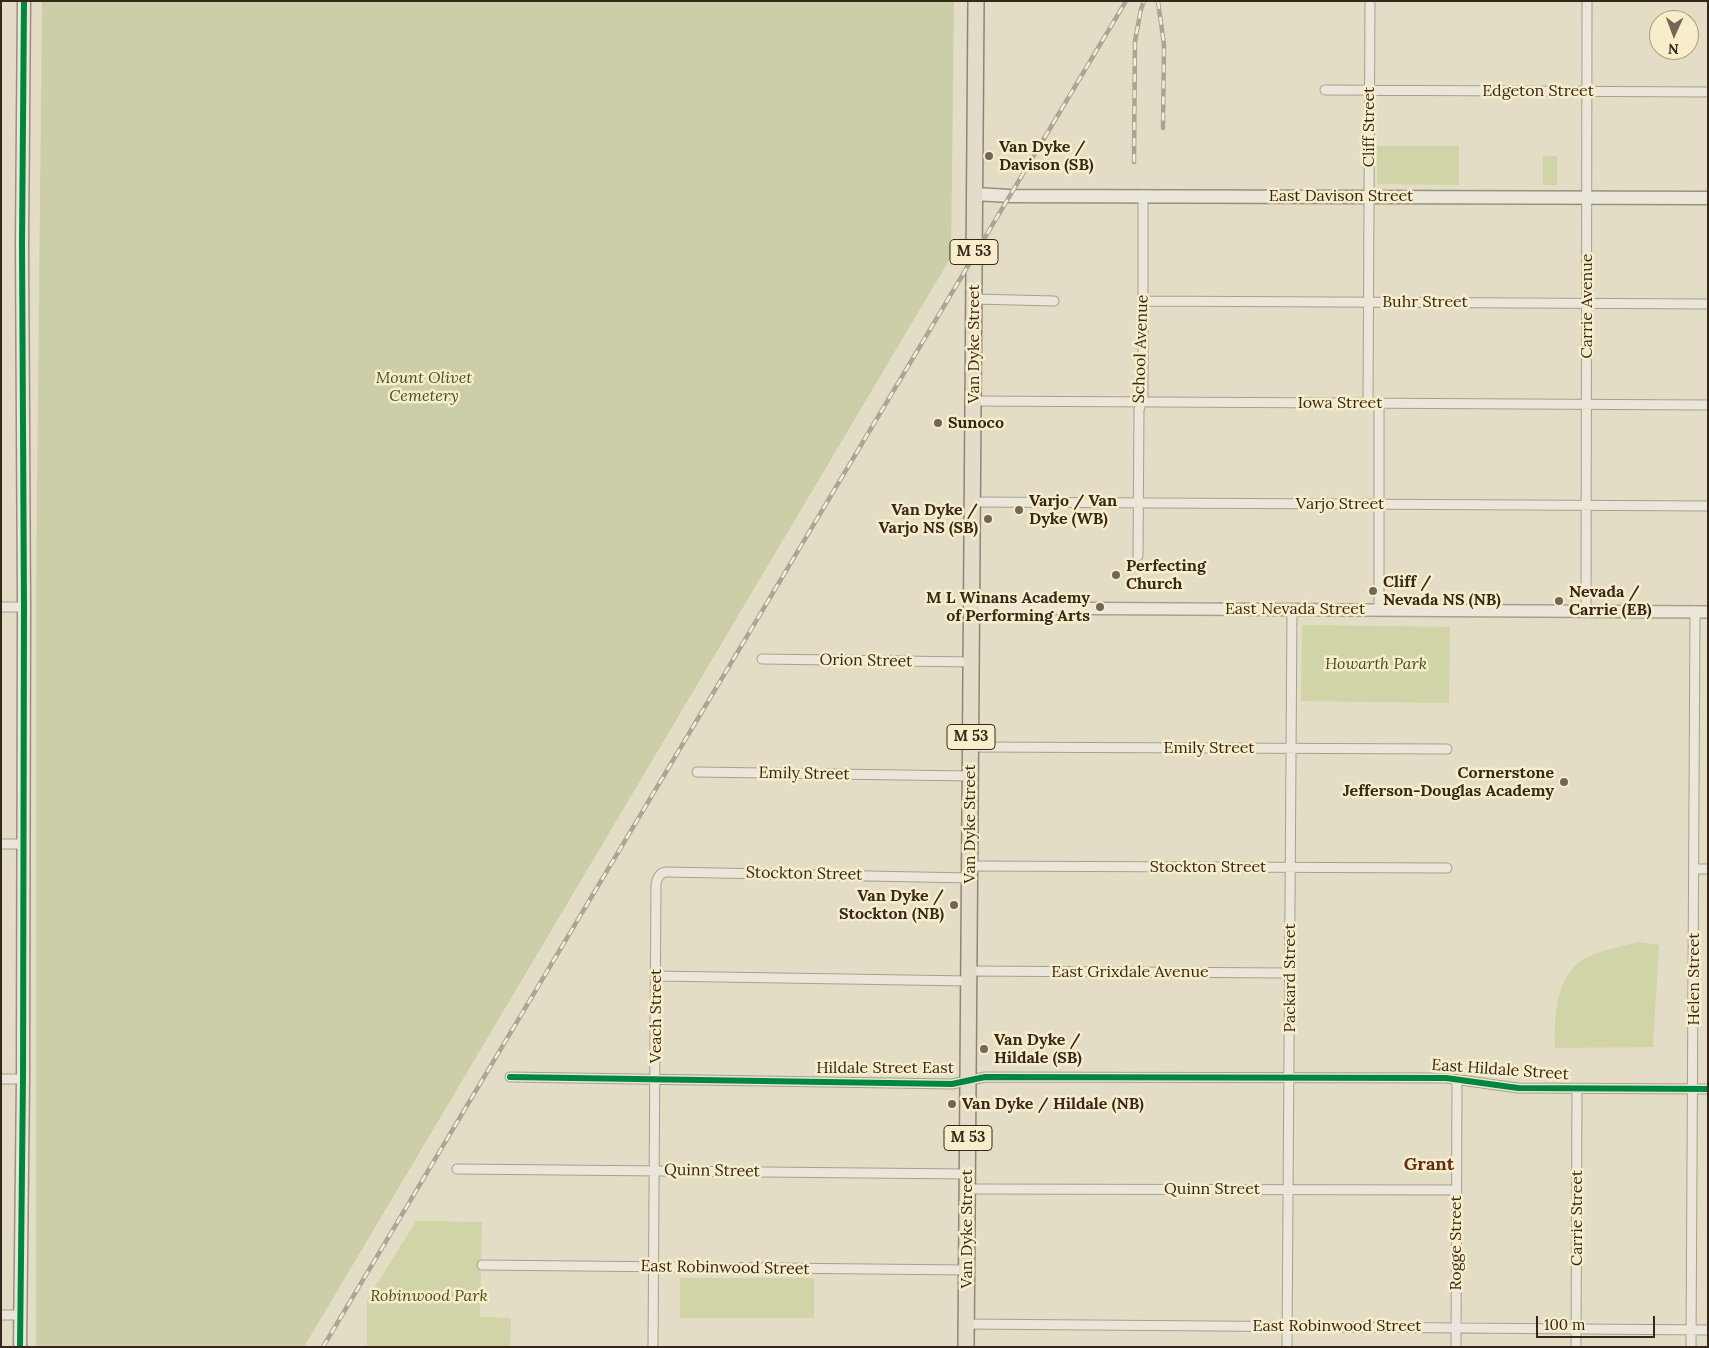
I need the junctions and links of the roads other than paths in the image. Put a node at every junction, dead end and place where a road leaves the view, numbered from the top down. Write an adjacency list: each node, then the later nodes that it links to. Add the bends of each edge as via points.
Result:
1 (24, 1): 34 (main road)
2 (976, 1): 9 (main road, Van Dyke Street / M 53)
3 (1370, 1): 6 (street, Cliff Street)
4 (1587, 1): 7 (street, Carrie Avenue)
5 (1325, 90): 6 (street, Edgeton Street)
6 (1369, 90): 7 (street, Edgeton Street); 11 (street, Cliff Street)
7 (1587, 91): 8 (street, Edgeton Street); 12 (street, Carrie Avenue)
8 (1708, 92)
9 (975, 194): 10 (main road, East Davison Street); 14 (main road, Van Dyke Street / M 53)
10 (1144, 196): 11 (main road, East Davison Street); 16 (street, School Avenue)
11 (1369, 197): 12 (main road, East Davison Street); 17 (street, Cliff Street)
12 (1587, 198): 13 (main road, East Davison Street); 18 (street, Carrie Avenue)
13 (1708, 198)
14 (974, 299): 15 (street); 20 (main road, Van Dyke Street / M 53)
15 (1054, 301)
16 (1143, 301): 17 (street, Buhr Street); 21 (street, School Avenue)
17 (1368, 302): 18 (street, Buhr Street); 22 (street, Cliff Street)
18 (1587, 303): 19 (street, Buhr Street); 24 (street, Carrie Avenue)
19 (1708, 304)
20 (973, 401): 21 (street, Iowa Street); 26 (main road, Van Dyke Street / M 53)
21 (1141, 402): 22 (street, Iowa Street); 27 (street, School Avenue)
22 (1368, 403): 23 (street, Iowa Street)
23 (1380, 403): 24 (street, Iowa Street); 28 (street)
24 (1586, 404): 25 (street, Iowa Street); 29 (street, Carrie Avenue)
25 (1708, 405)
26 (972, 502): 27 (street, Varjo Street); 32 (main road, Van Dyke Street / M 53)
27 (1139, 504): 28 (street, Varjo Street); 31 (street, School Avenue)
28 (1380, 504): 29 (street, Varjo Street); 36 (street)
29 (1586, 506): 30 (street, Varjo Street); 37 (street, Carrie Avenue)
30 (1708, 506)
31 (1138, 556)
32 (972, 606): 35 (street, East Nevada Street); 41 (main road, Van Dyke Street / M 53)
33 (1, 607): 34 (street)
34 (24, 607): 48 (main road)
35 (1292, 609): 36 (street, East Nevada Street); 43 (street, Packard Street)
36 (1379, 610): 37 (street, East Nevada Street)
37 (1586, 611): 38 (street, East Nevada Street)
38 (1695, 612): 39 (street, East Nevada Street); 51 (street, Helen Street)
39 (1708, 612)
40 (762, 659): 41 (street, Orion Street)
41 (971, 662): 42 (main road, Van Dyke Street / M 53)
42 (970, 747): 43 (street, Emily Street); 46 (main road, Van Dyke Street / M 53)
43 (1292, 749): 44 (street, Emily Street); 49 (street, Packard Street)
44 (1448, 749)
45 (697, 772): 46 (street, Emily Street)
46 (970, 776): 54 (main road, Van Dyke Street / M 53)
47 (1, 844): 48 (street)
48 (24, 844): 61 (main road)
49 (1291, 868): 50 (street, Stockton Street); 54 (street, Stockton Street); 55 (street, Packard Street)
50 (1447, 868)
51 (1694, 869): 52 (street); 66 (street, Helen Street)
52 (1708, 869)
53 (668, 872): 54 (street, Stockton Street); 56 (street, Veach Street, via 659,876 656,884)
54 (970, 872): 57 (main road, Van Dyke Street / M 53)
55 (1290, 973): 57 (street, East Grixdale Avenue); 59 (street, Packard Street)
56 (656, 976): 57 (street, East Grixdale Avenue); 62 (street, Veach Street)
57 (969, 976): 64 (main road, Van Dyke Street / M 53)
58 (510, 1077): 62 (street, Hildale Street East)
59 (1289, 1078): 63 (street, East Hildale Street); 64 (street, Hildale Street East, via 985,1077); 71 (street, Packard Street)
60 (1, 1079): 61 (street)
61 (23, 1079): 77 (main road)
62 (656, 1079): 64 (street, Hildale Street East, via 952,1084); 69 (street, Veach Street)
63 (1457, 1080): 65 (street, East Hildale Street, via 1518,1088); 72 (street, Rogge Street)
64 (968, 1081): 70 (main road, Van Dyke Street / M 53)
65 (1577, 1089): 66 (street, East Hildale Street); 81 (street, Carrie Street)
66 (1693, 1089): 67 (street, East Hildale Street); 82 (street, Helen Street)
67 (1708, 1089)
68 (457, 1169): 69 (street, Quinn Street)
69 (655, 1171): 70 (street, Quinn Street); 74 (street, Veach Street)
70 (967, 1181): 71 (street, Quinn Street); 75 (main road, Van Dyke Street / M 53)
71 (1289, 1189): 72 (street, Quinn Street); 79 (street, Packard Street)
72 (1456, 1190): 80 (street, Rogge Street)
73 (482, 1265): 74 (street, East Robinwood Street)
74 (654, 1267): 75 (street, East Robinwood Street); 85 (street, Veach Street)
75 (967, 1270): 78 (main road, Van Dyke Street / M 53)
76 (1, 1315): 77 (street)
77 (20, 1315): 84 (main road)
78 (966, 1324): 79 (street, East Robinwood Street); 86 (main road, Van Dyke Street / M 53)
79 (1288, 1326): 80 (street, East Robinwood Street); 87 (street, Packard Street)
80 (1456, 1327): 81 (street, East Robinwood Street); 88 (street, Rogge Street)
81 (1576, 1328): 82 (street, East Robinwood Street); 89 (street, Carrie Street)
82 (1691, 1330): 83 (street, East Robinwood Street); 90 (street, Helen Street)
83 (1708, 1330)
84 (20, 1347)
85 (653, 1347)
86 (966, 1347)
87 (1287, 1347)
88 (1456, 1347)
89 (1576, 1347)
90 (1691, 1347)

